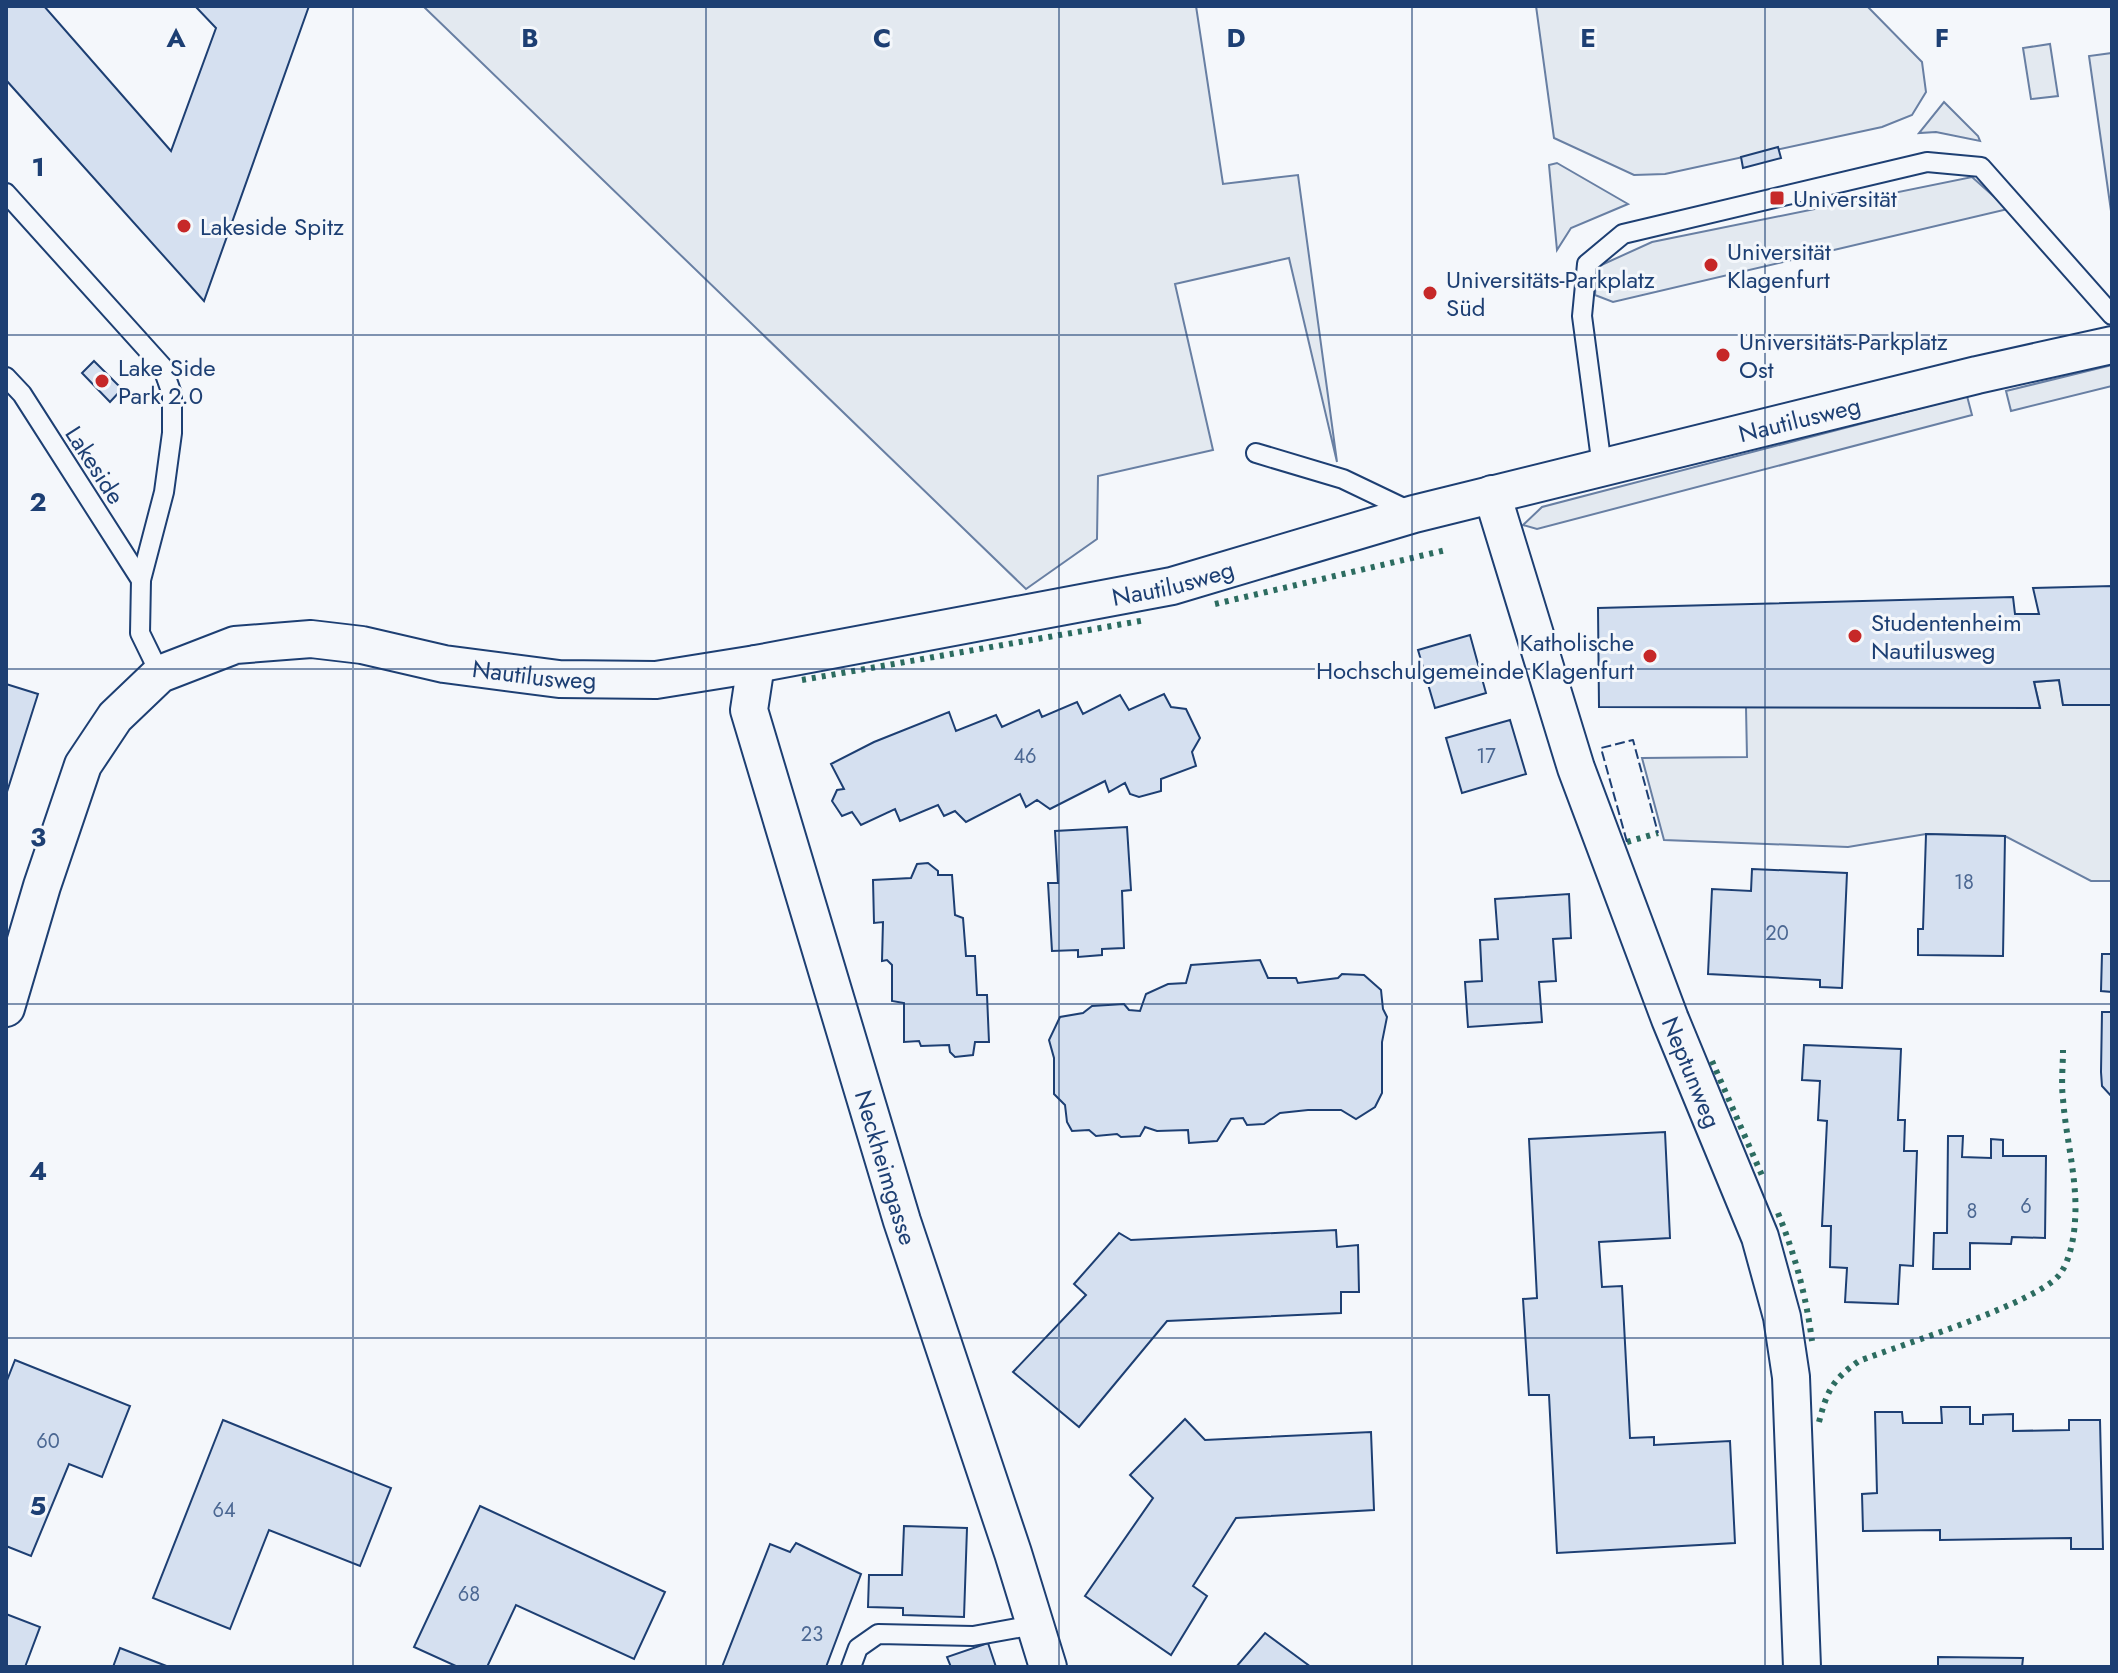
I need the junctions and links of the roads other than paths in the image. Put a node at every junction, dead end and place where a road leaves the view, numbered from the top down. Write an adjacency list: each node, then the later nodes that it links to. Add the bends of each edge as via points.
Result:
1 (6, 193): 9 (lane, via 162,366 172,394 164,492)
2 (2112, 315): 6 (lane, via 1981,167 1927,162 1623,234 1587,264 1582,316)
3 (2112, 345): 6 (street, Nautilusweg)
4 (6, 377): 9 (lane, Lakeside)
5 (1256, 453): 8 (lane, via 1343,479)
6 (1602, 467): 7 (street, Nautilusweg)
7 (1492, 494): 8 (street, Nautilusweg); 16 (street, Neptunweg, via 1576,768 1670,1019 1760,1237 1782,1317 1791,1377)
8 (1414, 514): 10 (street, Nautilusweg, via 1172,586)
9 (141, 580): 11 (lane, via 140,633)
10 (756, 664): 11 (street, Nautilusweg, via 656,680 559,679 311,639 235,645); 13 (street, Neckheimgasse, via 749,710 902,1221)
11 (160, 674): 12 (street, via 115,717 83,765)
12 (6, 1008)
13 (1034, 1625): 14 (lane, via 973,1636 878,1634 858,1648); 15 (street, Neckheimgasse)
14 (851, 1667)
15 (1048, 1667)
16 (1802, 1667)

